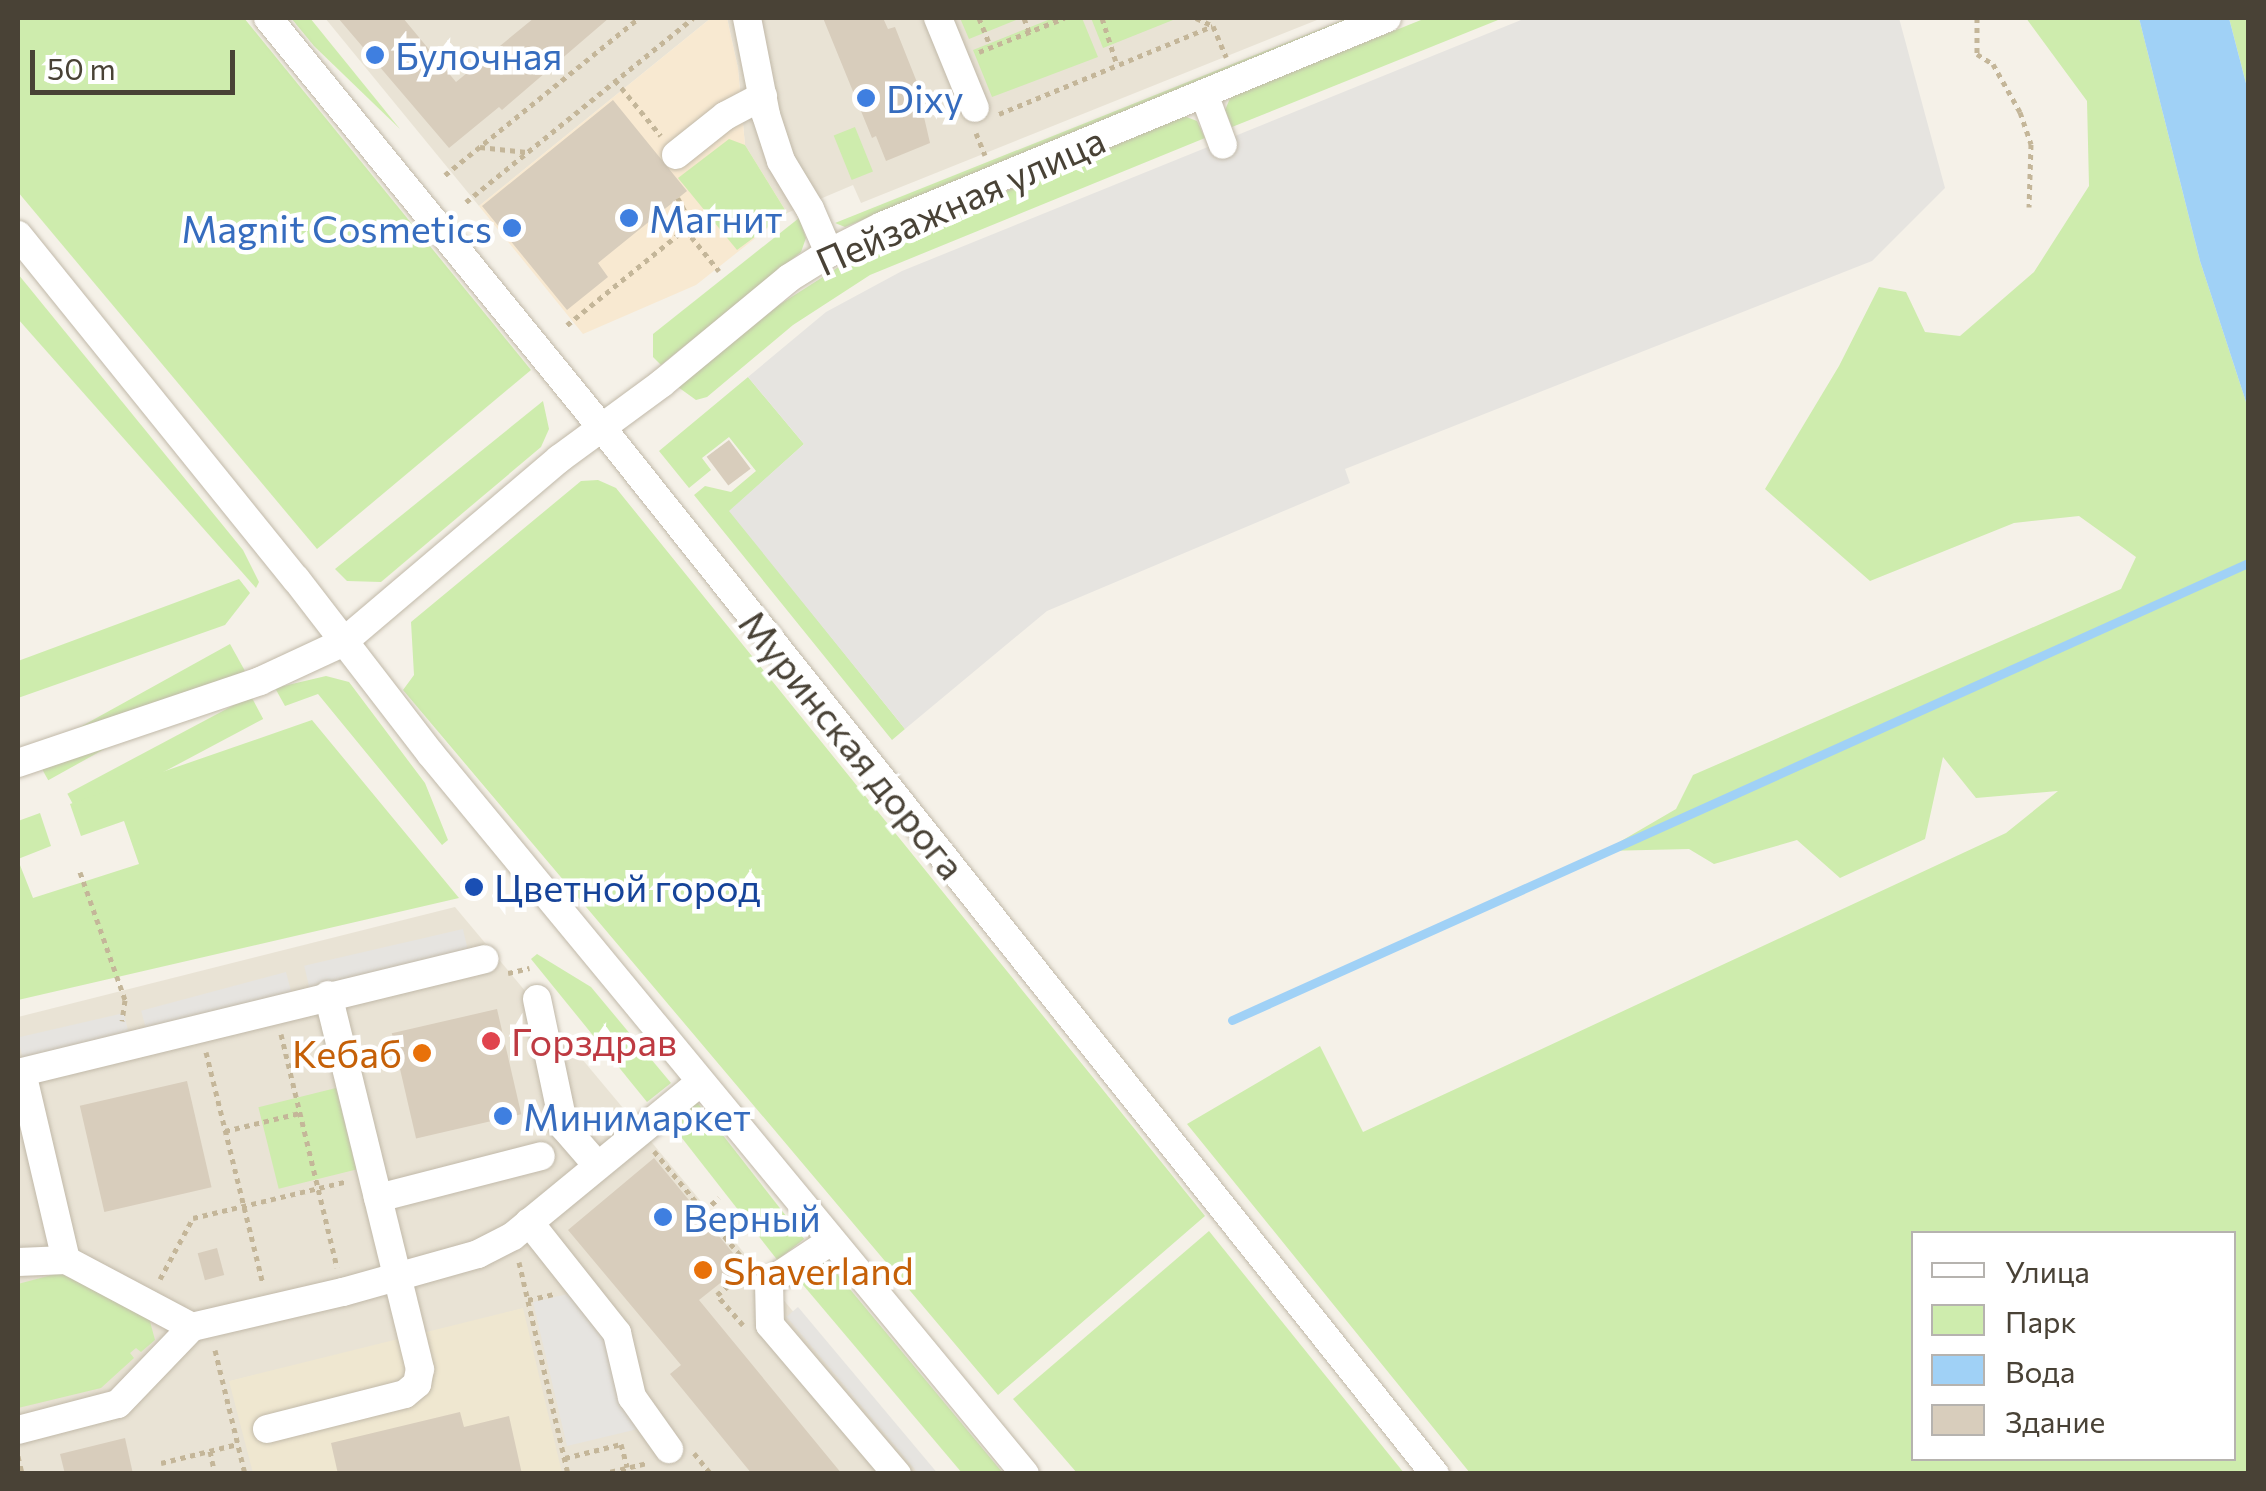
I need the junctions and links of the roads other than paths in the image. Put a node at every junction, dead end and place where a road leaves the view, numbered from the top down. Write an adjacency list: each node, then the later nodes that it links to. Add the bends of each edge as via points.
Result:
1 (268, 18): 12 (street, Муринская дорога)
2 (747, 18): 6 (street)
3 (938, 18): 7 (street)
4 (1386, 18): 5 (street, Пейзажная улица)
5 (1204, 94): 8 (street); 11 (street, Пейзажная улица)
6 (763, 96): 9 (street); 11 (street, via 780,161)
7 (983, 113)
8 (1223, 145)
9 (676, 155)
10 (18, 235): 13 (street)
11 (829, 253): 12 (street, Пейзажная улица)
12 (602, 428): 13 (street, Пейзажная улица); 33 (street, Муринская дорога)
13 (342, 643): 14 (street, Пейзажная улица, via 260,681); 18 (street)
14 (18, 763)
15 (490, 968): 16 (street)
16 (328, 995): 21 (street); 24 (street, via 22,1072)
17 (537, 999): 20 (street, via 564,1127)
18 (700, 1083): 20 (street); 23 (street)
19 (541, 1156): 21 (street)
20 (596, 1165): 22 (street)
21 (368, 1188): 26 (street)
22 (521, 1229): 26 (street, via 478,1254); 30 (street, via 617,1333 632,1397)
23 (830, 1241): 31 (street, via 769,1282 770,1325); 32 (street)
24 (66, 1260): 25 (street); 27 (street)
25 (18, 1262)
26 (397, 1277): 27 (street); 28 (street, via 420,1369 416,1384 405,1394)
27 (200, 1325): 29 (street, via 118,1404)
28 (267, 1429)
29 (18, 1430)
30 (669, 1449)
31 (897, 1474)
32 (1025, 1474)
33 (1435, 1474)

